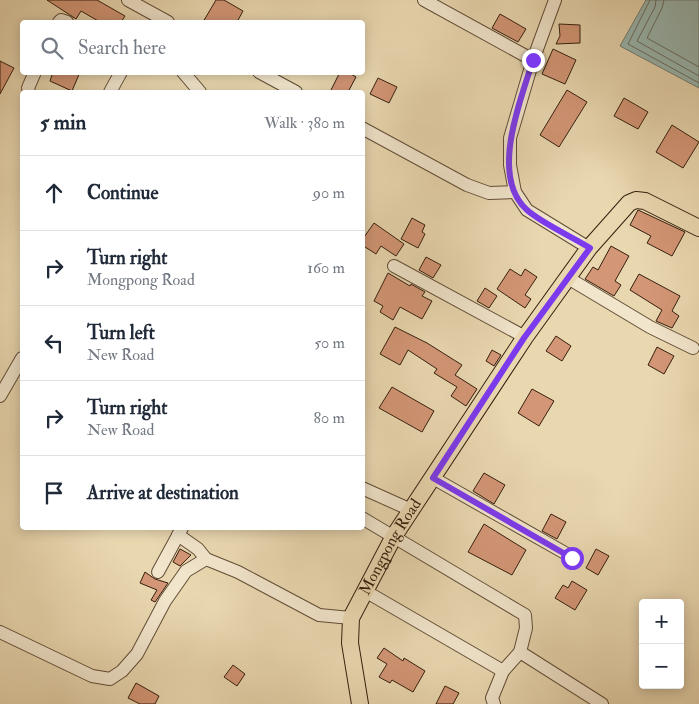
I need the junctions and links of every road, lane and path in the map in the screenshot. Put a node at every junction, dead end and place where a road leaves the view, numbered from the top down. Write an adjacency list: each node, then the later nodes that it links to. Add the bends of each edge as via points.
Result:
1 (128, 0): 4 (street)
2 (424, 0): 5 (street)
3 (554, 0): 5 (street)
4 (164, 20)
5 (533, 60): 15 (street, via 510,138)
6 (34, 75): 10 (street)
7 (119, 75): 11 (street)
8 (185, 75): 12 (street)
9 (265, 75): 13 (street)
10 (28, 90)
11 (111, 90)
12 (198, 90)
13 (292, 90)
14 (365, 130): 15 (street, via 467,185 489,193)
15 (515, 192): 17 (street, via 527,210)
16 (699, 228): 17 (main road, Mongpong Road, via 645,201 636,200 622,208)
17 (590, 248): 19 (main road, Mongpong Road)
18 (394, 266): 20 (street)
19 (568, 278): 20 (main road, Mongpong Road); 21 (street, via 650,327)
20 (524, 338): 24 (main road, Mongpong Road)
21 (693, 348)
22 (20, 361): 23 (street)
23 (0, 396)
24 (433, 478): 26 (main road, Mongpong Road); 30 (street)
25 (365, 489): 26 (street)
26 (411, 510): 29 (main road, Mongpong Road)
27 (365, 520): 29 (street)
28 (180, 531): 31 (street); 32 (street)
29 (394, 536): 33 (main road, Mongpong Road); 36 (street, via 525,615 526,628)
30 (572, 558)
31 (206, 559): 34 (street, via 238,572 319,615); 35 (street, via 186,571 165,601 136,654 122,671 110,679 92,676)
32 (158, 572)
33 (365, 592): 34 (main road, Mongpong Road); 37 (street)
34 (351, 618): 38 (main road, Mongpong Road, via 350,643)
35 (0, 632)
36 (520, 652): 37 (street); 40 (street)
37 (503, 671): 39 (street, via 492,698)
38 (360, 704)
39 (494, 704)
40 (602, 704)

